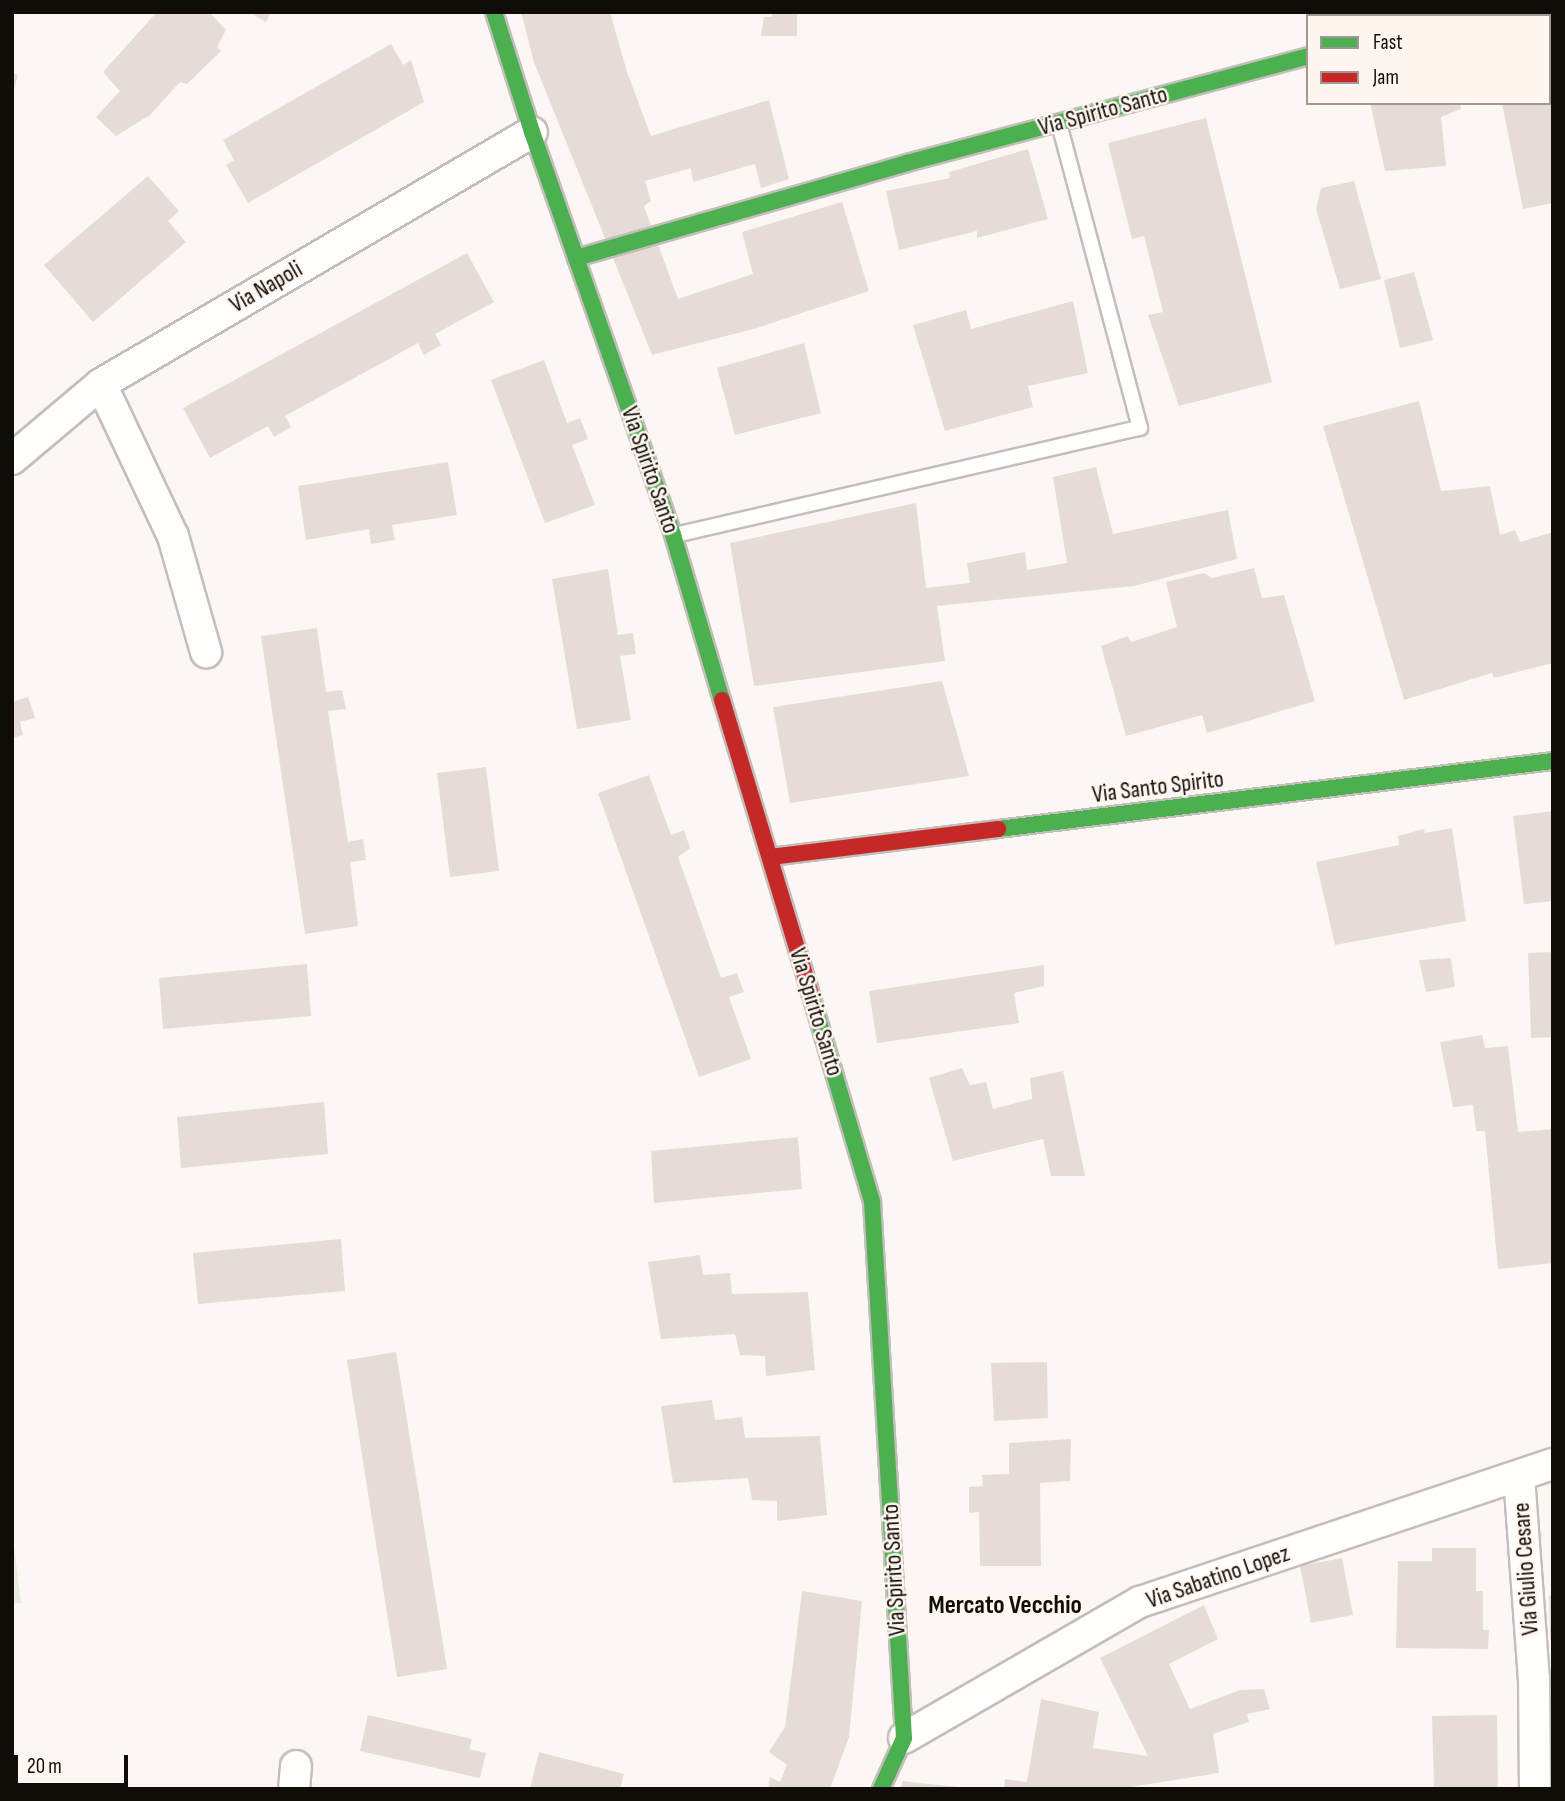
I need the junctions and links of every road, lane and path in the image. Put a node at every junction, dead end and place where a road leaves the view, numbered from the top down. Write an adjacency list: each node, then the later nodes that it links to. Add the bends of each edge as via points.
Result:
1 (494, 12): 4 (street, Via Spirito Santo)
2 (1306, 57): 3 (street, Via Spirito Santo)
3 (1058, 123): 5 (street, Via Spirito Santo); 8 (lane, via 1140,428)
4 (532, 132): 5 (street, Via Spirito Santo); 6 (street, Via Napoli)
5 (576, 258): 8 (street, Via Spirito Santo)
6 (101, 384): 7 (street, Via Napoli); 9 (street, via 173,536)
7 (12, 459)
8 (673, 536): 11 (street, Via Spirito Santo)
9 (206, 652)
10 (1553, 761): 11 (street, Via Santo Spirito)
11 (770, 858): 14 (street, Via Spirito Santo, via 872,1201)
12 (1553, 1464): 13 (street, Via Sabatino Lopez)
13 (1520, 1476): 14 (street, Via Sabatino Lopez, via 1140,1602); 16 (street, Via Giulio Cesare, via 1534,1678)
14 (904, 1738): 15 (street, Via Spirito Santo)
15 (881, 1789)
16 (1535, 1789)

